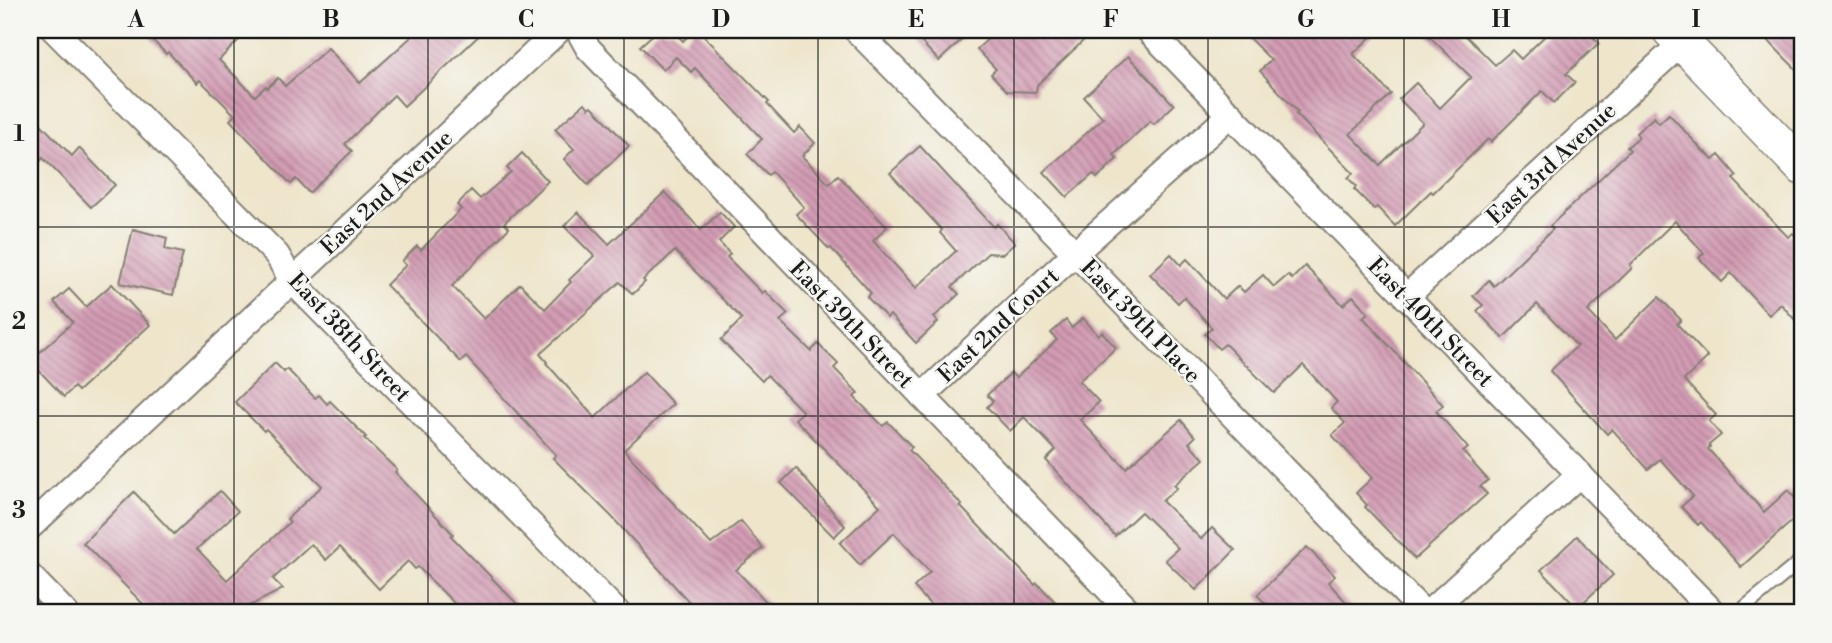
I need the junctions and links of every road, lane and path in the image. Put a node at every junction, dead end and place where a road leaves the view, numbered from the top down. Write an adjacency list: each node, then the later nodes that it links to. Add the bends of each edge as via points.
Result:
1 (54, 30): 10 (street, East 38th Street, via 277,255)
2 (559, 30): 10 (street, East 2nd Avenue)
3 (578, 30): 12 (street, East 39th Street, via 589,48)
4 (856, 30): 9 (street, East 39th Place)
5 (1148, 30): 7 (street, East 40th Street)
6 (1682, 34): 8 (street); 11 (street, East 3rd Avenue)
7 (1231, 114): 9 (street, East 2nd Court); 11 (street, East 40th Street)
8 (1802, 167)
9 (1075, 253): 12 (street, East 2nd Court); 20 (street, East 39th Place)
10 (292, 281): 14 (street, East 2nd Avenue); 18 (street, East 38th Street)
11 (1406, 297): 13 (street, East 40th Street)
12 (922, 396): 19 (street, East 39th Street)
13 (1580, 474): 20 (street); 21 (street, East 40th Street)
14 (30, 527)
15 (1802, 560): 22 (lane)
16 (30, 576): 17 (street)
17 (66, 613)
18 (618, 613)
19 (1131, 613)
20 (1426, 613)
21 (1714, 613)
22 (1738, 613)

